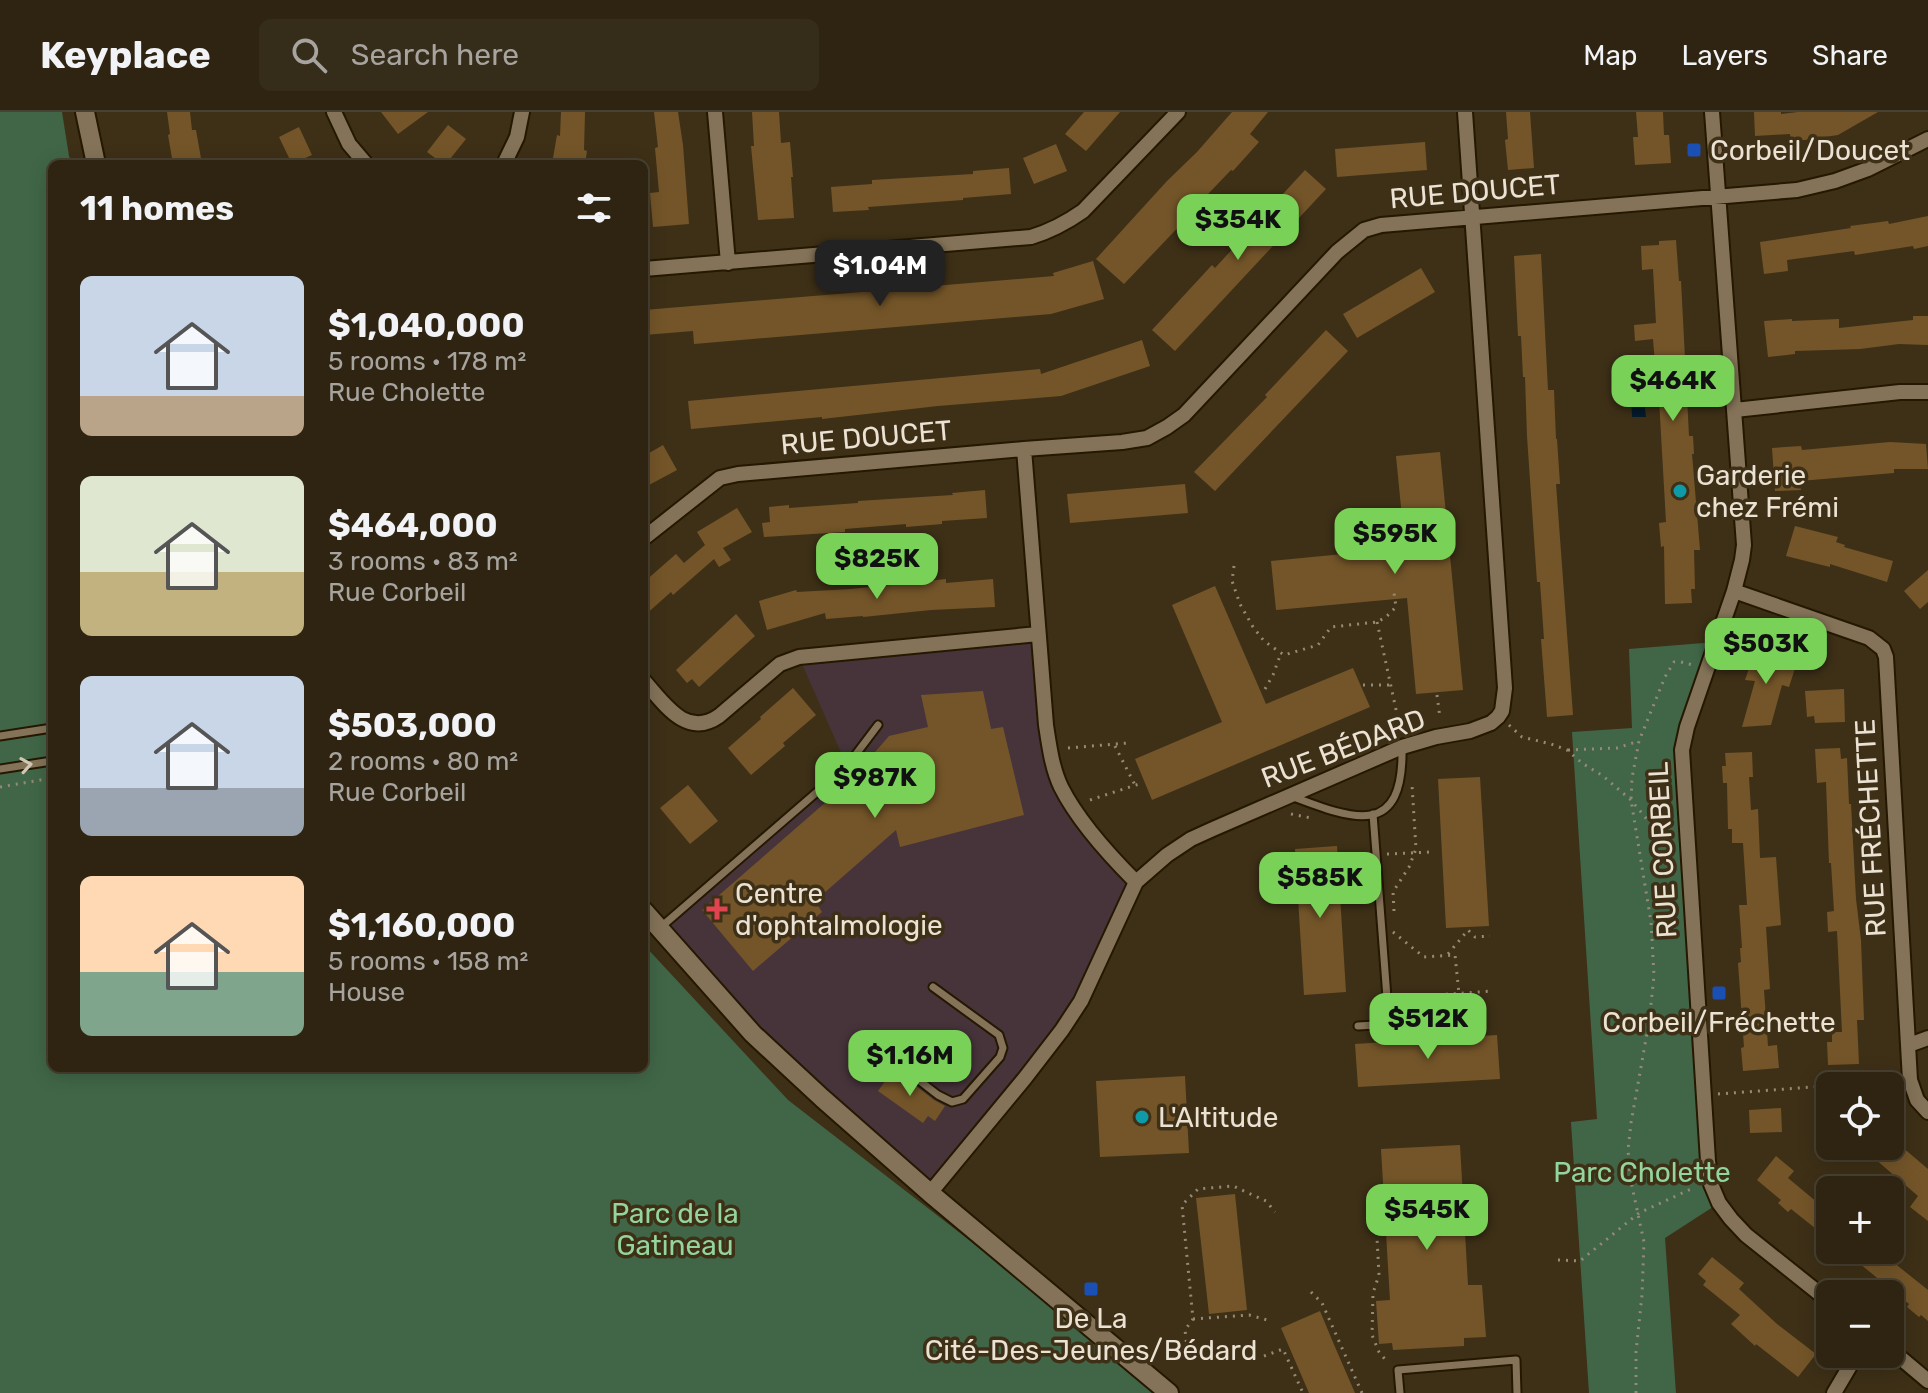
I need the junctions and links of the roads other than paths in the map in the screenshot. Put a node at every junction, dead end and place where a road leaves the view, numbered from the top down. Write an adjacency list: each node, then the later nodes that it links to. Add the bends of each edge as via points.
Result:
1 (85, 112): 9 (street)
2 (334, 112): 10 (street)
3 (522, 112): 11 (street)
4 (715, 112): 14 (street)
5 (1178, 112): 14 (street, via 1083,211 1050,231 1022,238)
6 (1465, 112): 13 (street, RUE BÉDARD)
7 (1712, 112): 12 (street, RUE CORBEIL)
8 (1928, 139): 12 (street, RUE DOUCET, via 1835,181 1797,190)
9 (95, 160)
10 (363, 160)
11 (506, 160)
12 (1719, 196): 13 (street, RUE DOUCET); 17 (street, RUE CORBEIL)
13 (1471, 217): 18 (street, RUE DOUCET, via 1381,225 1357,234 1184,415 1147,438); 26 (street, RUE BÉDARD, via 1504,701 1498,717 1483,727)
14 (728, 263): 15 (street)
15 (648, 269)
16 (1928, 392): 17 (street)
17 (1735, 410): 20 (street, RUE CORBEIL, via 1744,545)
18 (1024, 449): 19 (street, RUE DOUCET, via 720,478); 21 (street)
19 (648, 535)
20 (1734, 591): 39 (street, RUE FRÉCHETTE, via 1869,638 1883,649); 43 (street, RUE CORBEIL, via 1682,750 1711,1184 1719,1203 1746,1235)
21 (1038, 634): 22 (street, via 790,659 709,723 697,725 674,714); 31 (street, via 1046,725 1061,786 1079,816)
22 (648, 685)
23 (878, 725): 33 (lane, via 847,766)
24 (48, 729): 25 (lane)
25 (0, 736)
26 (1402, 747): 29 (street, RUE BÉDARD); 30 (lane, via 1397,794 1387,809)
27 (48, 762): 28 (lane, one-way to 27)
28 (0, 769)
29 (1289, 796): 30 (lane, via 1336,813); 31 (street, RUE BÉDARD, via 1191,839)
30 (1373, 814): 36 (lane)
31 (1136, 882): 42 (street, RUE BÉDARD, via 1081,1001)
32 (648, 916): 33 (street)
33 (659, 928): 42 (street, via 753,1034)
34 (933, 987): 40 (lane, via 999,1035 1000,1057 963,1099 952,1102)
35 (1443, 1021): 36 (lane)
36 (1389, 1024): 37 (lane)
37 (1358, 1026)
38 (1928, 1038): 39 (street)
39 (1909, 1045): 41 (street, RUE FRÉCHETTE, via 1910,1080)
40 (885, 1054)
41 (1928, 1112)
42 (930, 1193): 47 (street)
43 (1816, 1291)
44 (1904, 1361): 46 (street)
45 (1849, 1368): 50 (street)
46 (1928, 1381)
47 (1169, 1393)
48 (1400, 1393): 49 (lane, via 1398,1370 1516,1360)
49 (1517, 1393)
50 (1834, 1393)

